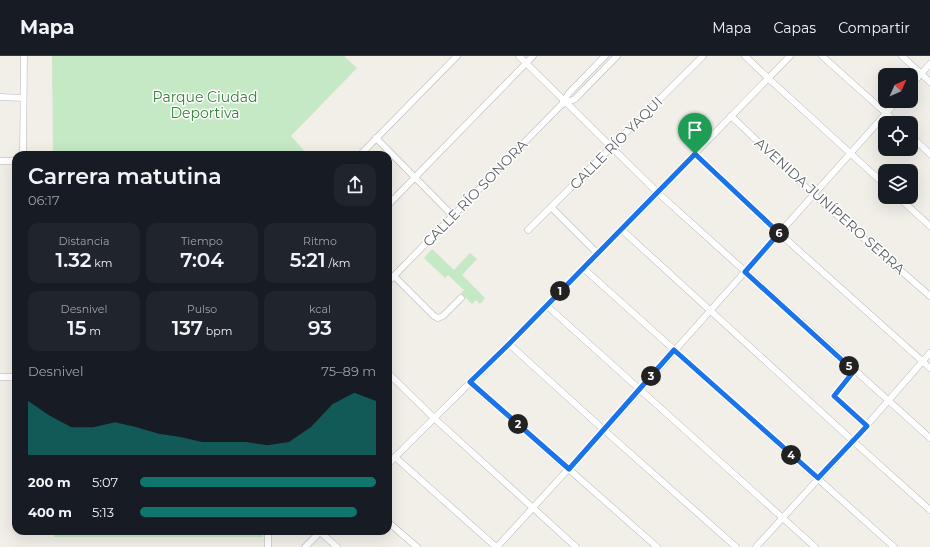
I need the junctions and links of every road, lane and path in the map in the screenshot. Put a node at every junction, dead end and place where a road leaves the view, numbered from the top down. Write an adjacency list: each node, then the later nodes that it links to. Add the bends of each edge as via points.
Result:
1 (24, 56): 19 (street)
2 (457, 56): 25 (street)
3 (519, 56): 12 (street)
4 (533, 56): 12 (street)
5 (604, 56): 20 (street, CALLE RÍO SONORA, via 569,93)
6 (617, 56): 20 (street, CALLE RÍO SONORA, via 575,99)
7 (703, 56): 27 (street, CALLE RÍO YAQUI)
8 (745, 56): 16 (street)
9 (790, 56): 16 (street)
10 (822, 56): 22 (street)
11 (902, 56): 14 (street)
12 (526, 63): 20 (street); 37 (street)
13 (930, 64): 14 (street)
14 (921, 74): 15 (street); 17 (street)
15 (918, 77)
16 (768, 78): 23 (street); 31 (street)
17 (930, 82)
18 (0, 97): 19 (street)
19 (23, 98): 28 (street)
20 (564, 102): 27 (street); 44 (street, CALLE RÍO SONORA)
21 (890, 108): 22 (street)
22 (886, 113): 24 (street); 31 (street)
23 (731, 116): 33 (street); 40 (street, AVENIDA JUNÍPERO SERRA)
24 (889, 116)
25 (376, 138): 29 (street); 30 (street)
26 (918, 143): 34 (street)
27 (612, 147): 39 (street); 43 (street, CALLE RÍO YAQUI)
28 (23, 151)
29 (364, 151)
30 (389, 151)
31 (850, 153): 38 (street); 40 (street)
32 (392, 154): 37 (street)
33 (695, 154): 39 (street); 48 (street)
34 (930, 154)
35 (12, 160): 36 (street)
36 (0, 161)
37 (415, 177): 41 (street); 44 (street)
38 (878, 179)
39 (657, 192): 46 (street); 51 (street)
40 (814, 195): 48 (street); 53 (street, AVENIDA JUNÍPERO SERRA)
41 (392, 201)
42 (906, 204): 45 (street)
43 (551, 207): 47 (street, CALLE RÍO YAQUI); 49 (street)
44 (454, 216): 52 (street, CALLE RÍO SONORA)
45 (930, 226)
46 (621, 229): 49 (street); 56 (street)
47 (528, 230)
48 (779, 233): 51 (street); 60 (street)
49 (597, 253): 50 (street)
50 (582, 268): 55 (street); 58 (street)
51 (745, 272): 56 (street); 62 (street)
52 (394, 276): 54 (street, via 438,318)
53 (930, 296)
54 (461, 298)
55 (546, 305): 57 (street); 67 (street)
56 (710, 310): 58 (street); 73 (street)
57 (509, 344): 66 (street); 71 (street)
58 (674, 350): 67 (street); 77 (street)
59 (930, 353): 60 (street)
60 (923, 361): 61 (street); 68 (street)
61 (930, 368)
62 (854, 371): 68 (street); 70 (street, via 834,396)
63 (0, 377): 64 (street)
64 (12, 377)
65 (392, 378): 69 (street)
66 (470, 382): 69 (street); 76 (street)
67 (640, 389): 71 (street); 80 (street)
68 (888, 401): 70 (street); 72 (street)
69 (434, 418): 74 (street); 78 (street)
70 (867, 426): 73 (street)
71 (604, 430): 76 (street); 92 (street)
72 (930, 438)
73 (853, 441): 77 (street); 79 (street)
74 (395, 457): 75 (street); 89 (street)
75 (392, 460)
76 (569, 469): 78 (street); 91 (street)
77 (818, 478): 80 (street); 95 (street)
78 (532, 508): 89 (street); 90 (street)
79 (930, 510)
80 (782, 517): 93 (street); 94 (street)
81 (392, 525): 88 (street)
82 (268, 535): 85 (street)
83 (317, 535): 86 (street)
84 (323, 535): 87 (street)
85 (268, 547)
86 (305, 547)
87 (337, 547)
88 (417, 547)
89 (497, 547)
90 (576, 547)
91 (657, 547)
92 (736, 547)
93 (756, 547)
94 (815, 547)
95 (894, 547)

